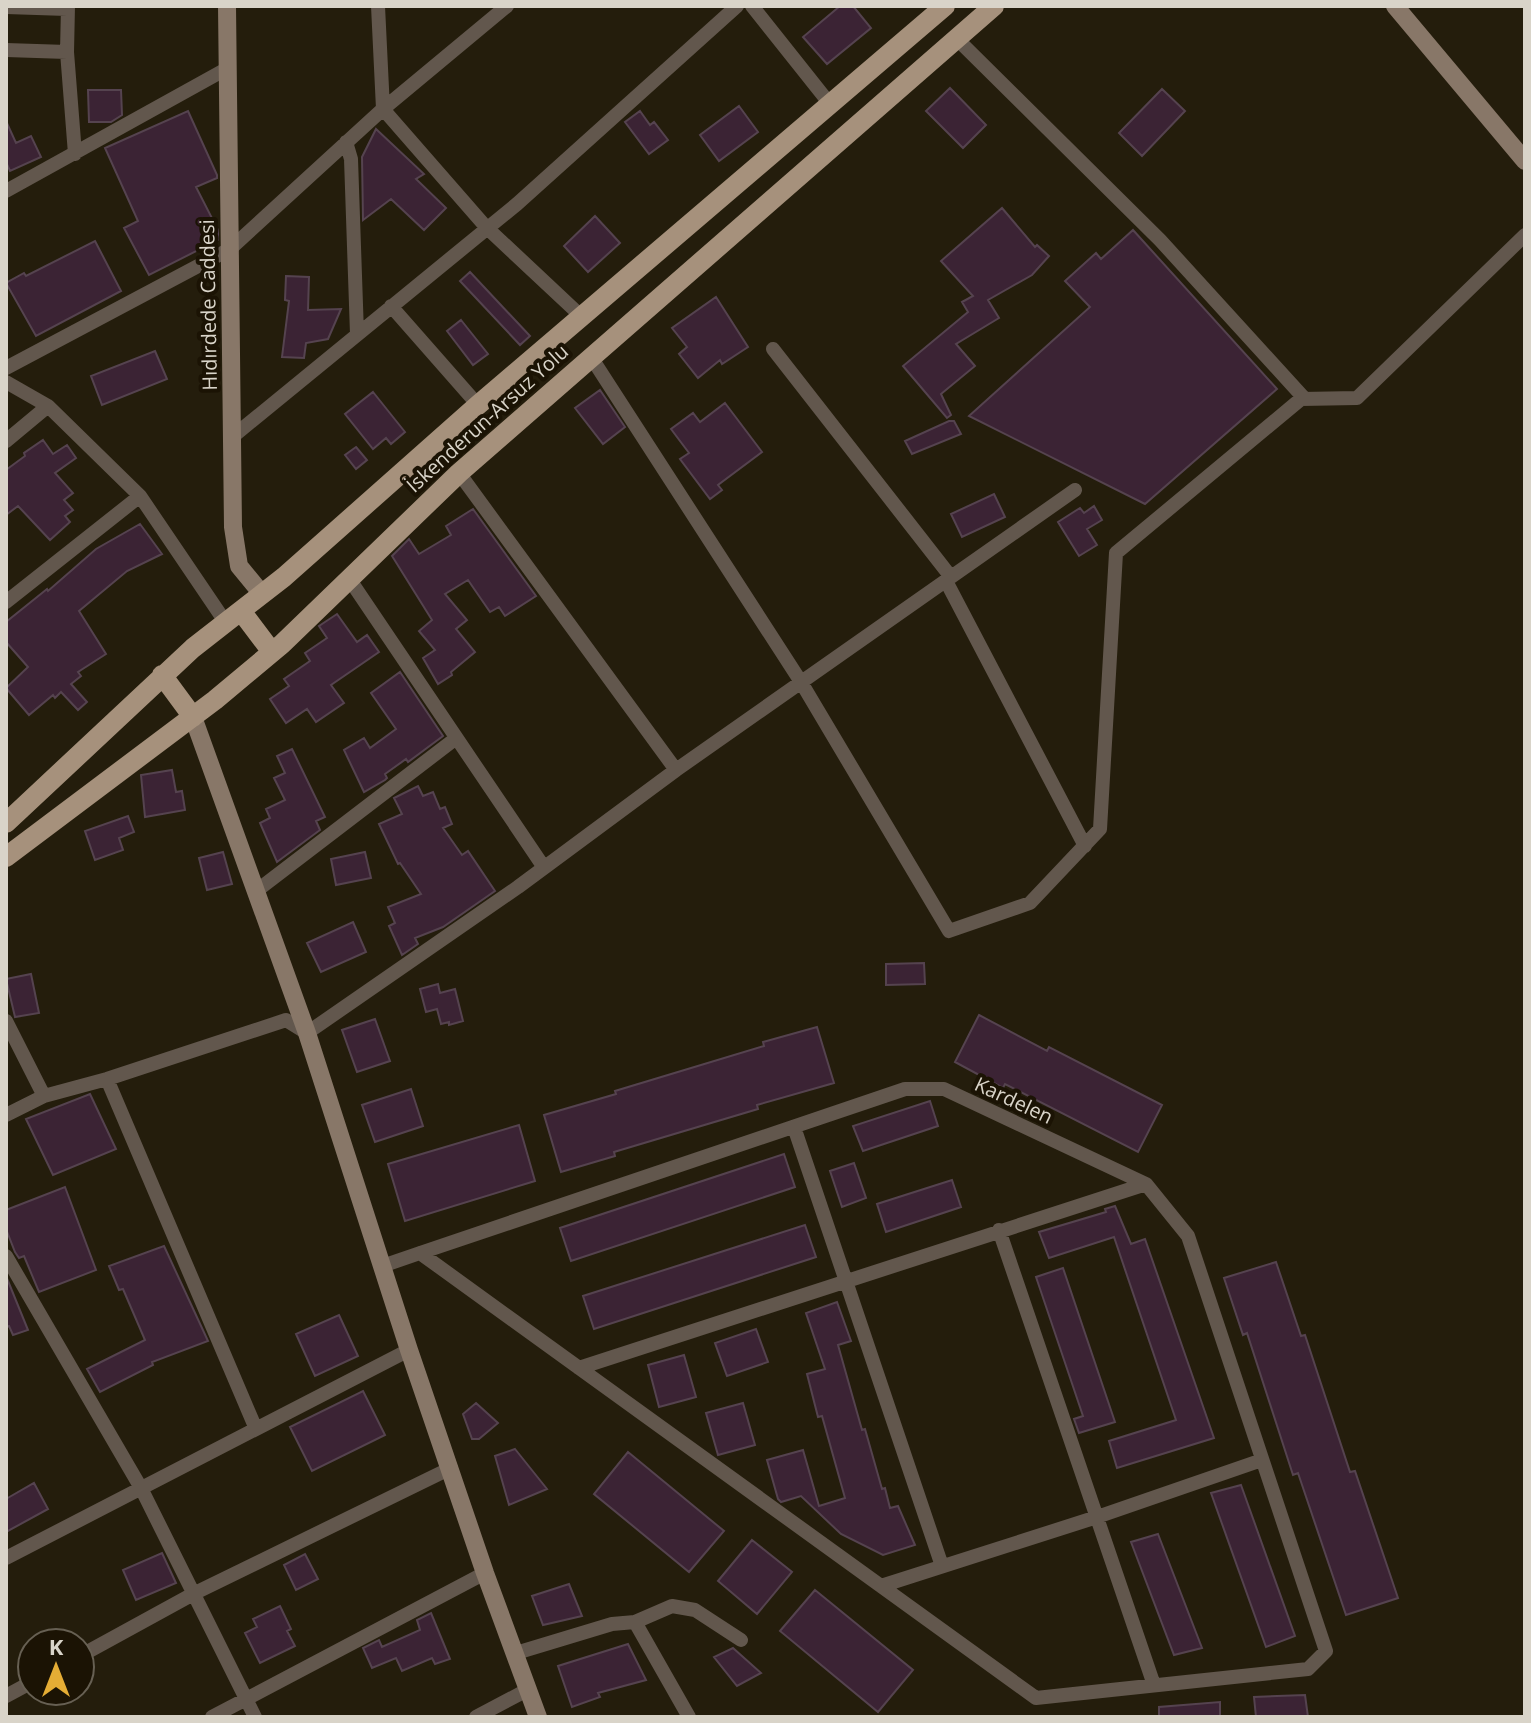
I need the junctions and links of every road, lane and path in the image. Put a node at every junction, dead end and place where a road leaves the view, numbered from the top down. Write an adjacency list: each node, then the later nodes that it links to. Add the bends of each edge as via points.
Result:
1 (227, 6): 14 (street, Hıdırdede Caddesi)
2 (378, 6): 16 (street)
3 (507, 6): 16 (street)
4 (737, 6): 21 (street)
5 (752, 6): 15 (street)
6 (945, 6): 15 (main road, İskenderun-Arsuz Yolu)
7 (994, 6): 11 (main road, İskenderun-Arsuz Yolu)
8 (1395, 6): 19 (street)
9 (6, 7): 10 (street)
10 (68, 8): 13 (street)
11 (956, 38): 28 (main road, İskenderun-Arsuz Yolu); 31 (street, via 1160,240)
12 (6, 50): 13 (street)
13 (67, 52): 18 (street)
14 (228, 68): 18 (street); 23 (street, Hıdırdede Caddesi)
15 (830, 104): 25 (main road, İskenderun-Arsuz Yolu)
16 (383, 109): 17 (street); 21 (street)
17 (346, 142): 23 (street); 26 (street, via 351,159)
18 (75, 154): 20 (street)
19 (1525, 161)
20 (6, 191)
21 (486, 227): 24 (street); 25 (street)
22 (1525, 235): 31 (street, via 1357,398)
23 (230, 249): 29 (street); 34 (street, Hıdırdede Caddesi)
24 (391, 306): 26 (street); 32 (street)
25 (581, 316): 32 (main road, İskenderun-Arsuz Yolu)
26 (357, 334): 34 (street)
27 (773, 349): 39 (street)
28 (591, 357): 36 (main road, İskenderun-Arsuz Yolu); 46 (street)
29 (6, 368)
30 (6, 382): 33 (street)
31 (1301, 399): 51 (street, via 1116,553 1100,829)
32 (478, 405): 41 (main road, İskenderun-Arsuz Yolu)
33 (48, 406): 35 (street); 38 (street)
34 (231, 438): 41 (street, Hıdırdede Caddesi, via 239,566)
35 (6, 441)
36 (459, 473): 40 (main road, İskenderun-Arsuz Yolu); 49 (street)
37 (1075, 490): 39 (street)
38 (140, 496): 42 (street); 43 (street)
39 (948, 579): 46 (street); 51 (street)
40 (350, 580): 44 (main road, İskenderun-Arsuz Yolu); 48 (street)
41 (262, 594): 43 (main road, İskenderun-Arsuz Yolu)
42 (6, 602)
43 (233, 617): 44 (main road); 45 (main road, İskenderun-Arsuz Yolu)
44 (272, 652): 47 (main road, İskenderun-Arsuz Yolu)
45 (162, 675): 47 (main road); 50 (main road, İskenderun-Arsuz Yolu)
46 (801, 682): 49 (street); 51 (street, via 949,931 1030,903)
47 (193, 717): 52 (main road, İskenderun-Arsuz Yolu); 54 (street)
48 (455, 739): 53 (street); 54 (street)
49 (676, 770): 53 (street)
50 (6, 823)
51 (1085, 846)
52 (6, 857)
53 (543, 866): 56 (street)
54 (255, 892): 56 (street)
55 (6, 1021): 58 (street)
56 (307, 1033): 57 (street, via 286,1020); 65 (street)
57 (107, 1079): 58 (street); 70 (street)
58 (44, 1096): 59 (street)
59 (6, 1115)
60 (794, 1127): 61 (street, Kardelen, via 905,1089 944,1089); 63 (street, Kardelen); 67 (street)
61 (1146, 1184): 62 (street); 71 (street, Kardelen, via 1188,1236)
62 (999, 1230): 67 (street); 74 (street)
63 (420, 1253): 65 (street, Kardelen); 69 (street)
64 (6, 1256): 66 (street)
65 (382, 1266): 68 (street)
66 (10, 1274): 73 (street)
67 (845, 1281): 69 (street); 76 (street)
68 (409, 1350): 70 (street); 72 (street)
69 (579, 1368): 78 (street)
70 (256, 1429): 73 (street)
71 (1262, 1460): 74 (street); 84 (street, Kardelen, via 1326,1651 1308,1669)
72 (451, 1468): 77 (street); 79 (street)
73 (141, 1488): 75 (street); 79 (street)
74 (1097, 1517): 76 (street); 84 (street)
75 (6, 1558)
76 (942, 1566): 78 (street)
77 (485, 1573): 83 (street); 86 (street)
78 (881, 1586): 84 (street, via 1036,1698)
79 (195, 1593): 82 (street); 86 (street)
80 (635, 1622): 81 (street, via 672,1606 695,1610); 83 (street); 91 (street)
81 (741, 1640)
82 (96, 1647)
83 (516, 1653): 85 (street)
84 (1154, 1685)
85 (529, 1689): 89 (street); 90 (street)
86 (245, 1699): 87 (street); 88 (street)
87 (212, 1717)
88 (255, 1717)
89 (476, 1717)
90 (538, 1717)
91 (689, 1717)

